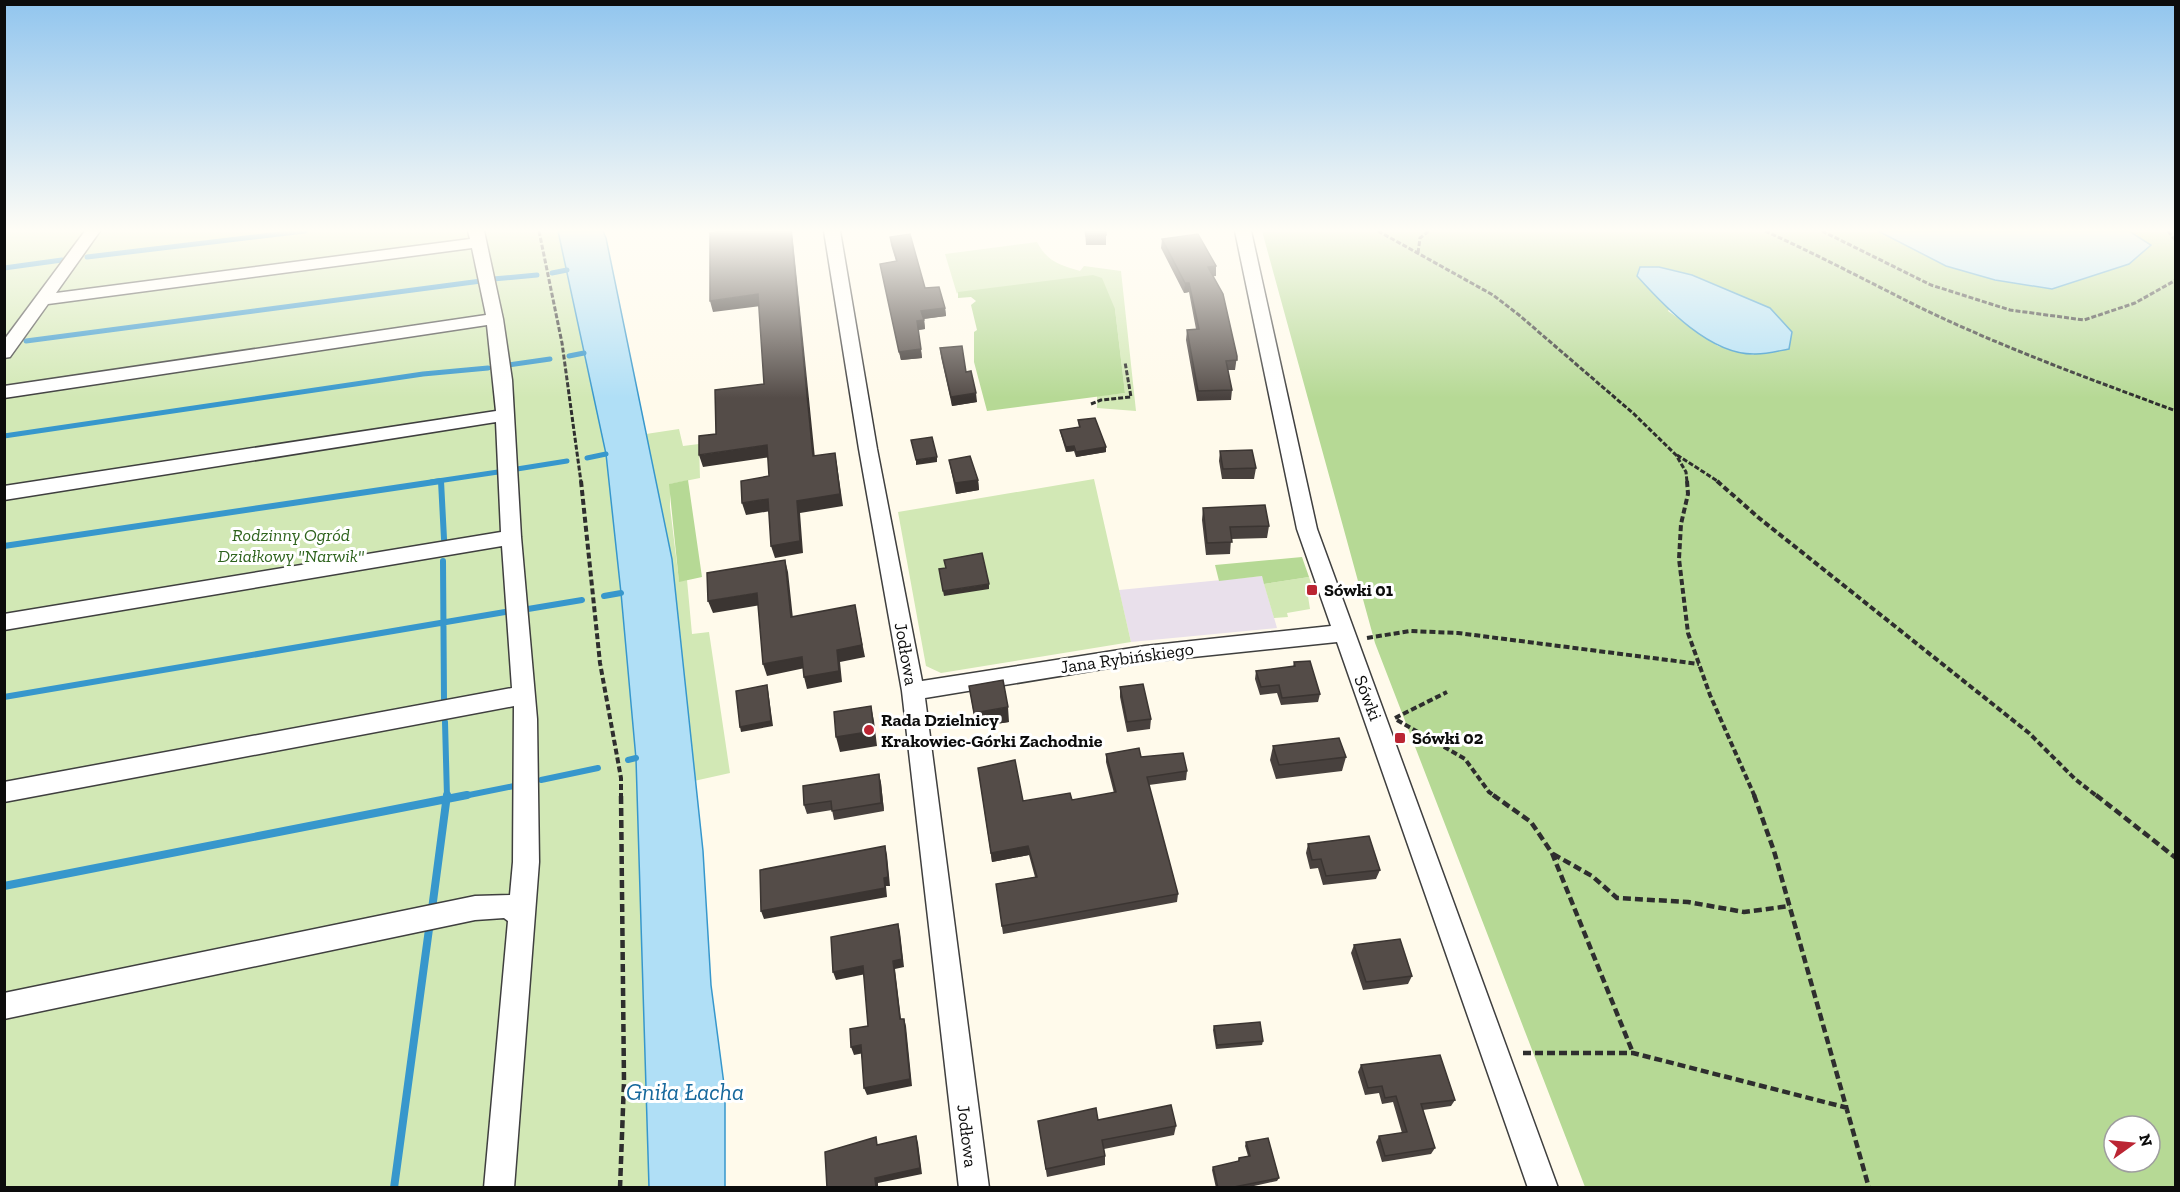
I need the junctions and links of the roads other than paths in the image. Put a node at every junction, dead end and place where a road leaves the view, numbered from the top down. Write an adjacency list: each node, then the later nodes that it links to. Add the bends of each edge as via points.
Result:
1 (53, 287): 6 (street)
2 (135, 287): 6 (street)
3 (488, 287): 7 (street)
4 (841, 287): 15 (street, Jodłowa)
5 (1255, 287): 14 (street, Sówki, via 1307,529)
6 (43, 300): 8 (street)
7 (495, 319): 9 (street); 10 (street)
8 (4, 353)
9 (4, 392)
10 (505, 415): 11 (street); 12 (street)
11 (4, 493)
12 (511, 537): 13 (street); 16 (street)
13 (4, 622)
14 (1343, 633): 15 (street, Jana Rybińskiego, via 1146,654); 22 (street, Sówki)
15 (913, 692): 21 (street, Jodłowa)
16 (524, 695): 17 (street); 18 (street, via 526,862)
17 (4, 792)
18 (521, 915): 19 (street, via 507,906 475,908); 20 (street)
19 (4, 1006)
20 (499, 1188)
21 (974, 1188)
22 (1543, 1188)

